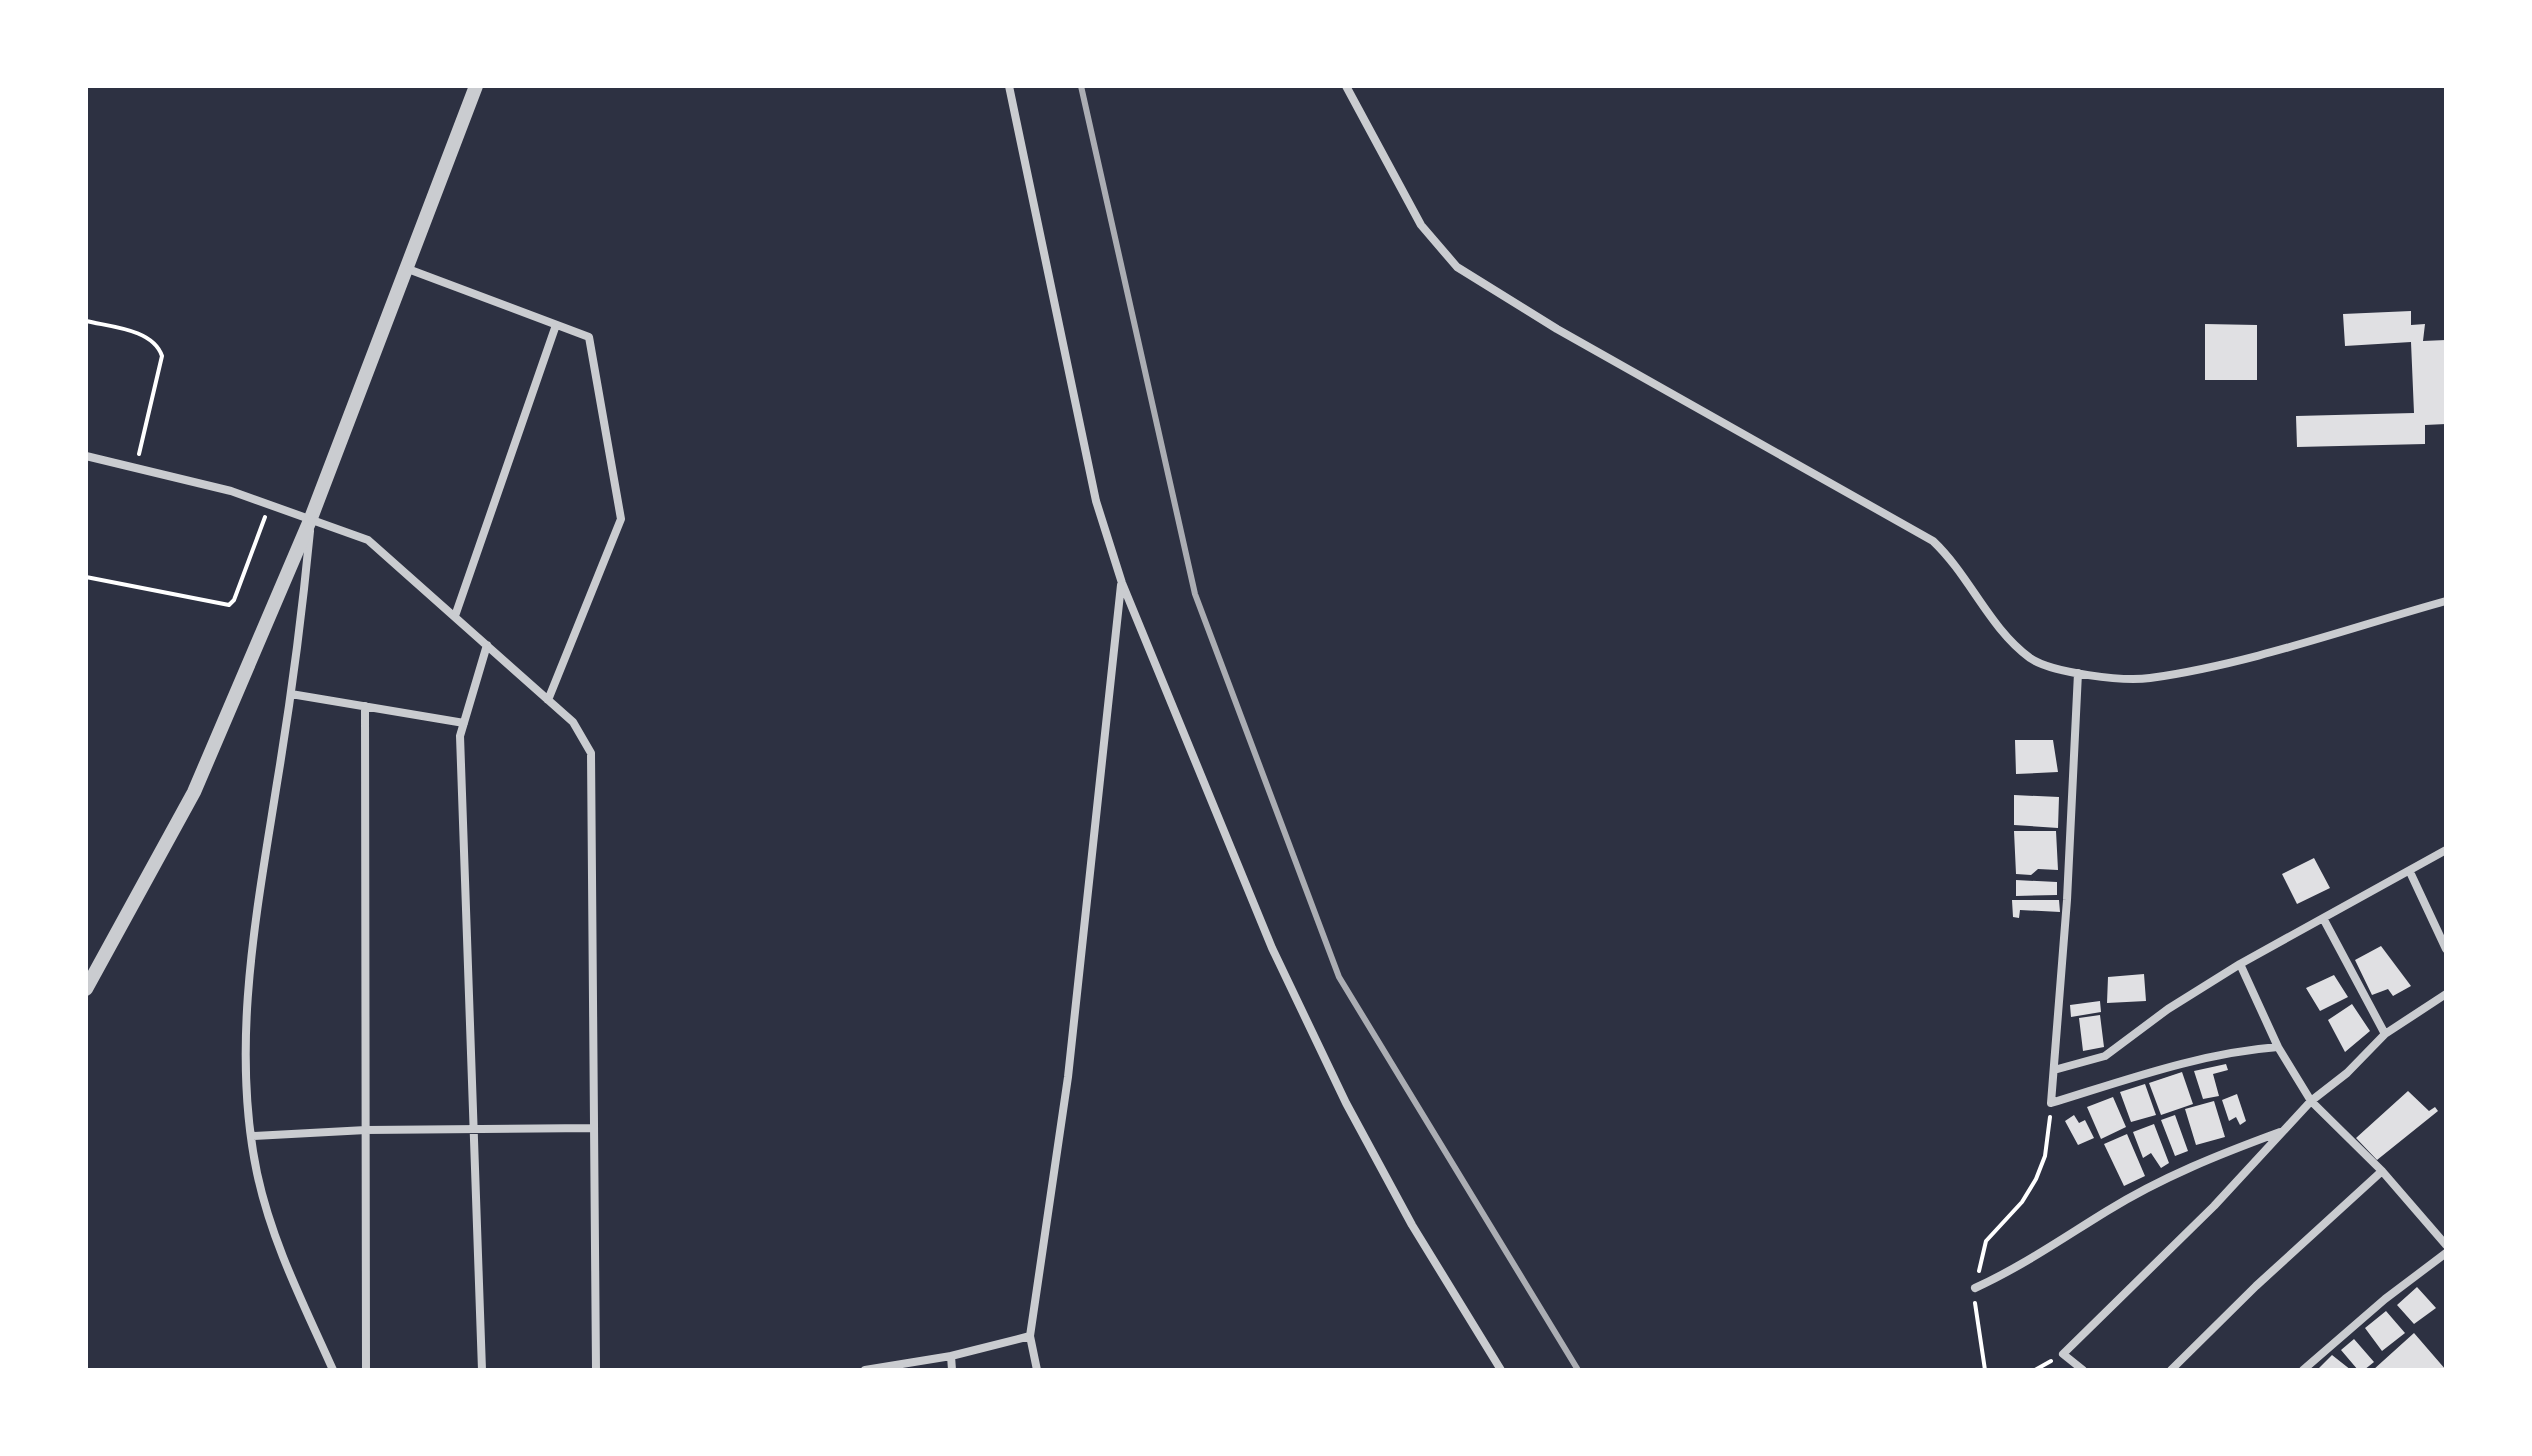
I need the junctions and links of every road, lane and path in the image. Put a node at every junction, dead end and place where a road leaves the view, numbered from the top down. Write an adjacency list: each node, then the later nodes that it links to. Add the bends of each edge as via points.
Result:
1 (476, 86): 4 (street)
2 (1009, 86): 12 (street, via 1096,501)
3 (1346, 86): 16 (street, via 1421,225 1457,267 1933,541 2013,642 2033,660)
4 (408, 269): 6 (street); 10 (street)
5 (86, 321): 8 (path, via 148,337 162,356)
6 (556, 325): 14 (street); 18 (street, via 589,337 621,519)
7 (86, 456): 8 (street)
8 (135, 468): 9 (street)
9 (269, 504): 10 (street); 11 (path, via 229,605)
10 (311, 518): 14 (street, via 368,540); 17 (street); 26 (street, via 194,792)
11 (86, 577)
12 (1122, 583): 42 (street, via 1068,1077); 51 (street, via 1272,948 1346,1103 1412,1225)
13 (2446, 601): 16 (street, via 2147,679)
14 (455, 616): 15 (street)
15 (487, 645): 18 (street); 20 (street)
16 (2078, 673): 30 (street)
17 (291, 694): 19 (street); 37 (street, via 257,904 246,1011)
18 (548, 700): 33 (street, via 573,722 591,753)
19 (365, 706): 20 (street); 35 (street)
20 (464, 723): 34 (street, via 460,736)
21 (2446, 850): 22 (street)
22 (2410, 872): 23 (street); 24 (street)
23 (2323, 918): 25 (street); 28 (street)
24 (2446, 949)
25 (2240, 964): 29 (street); 30 (street, via 2105,1056)
26 (86, 989)
27 (2446, 994): 28 (street)
28 (2385, 1034): 31 (street)
29 (2278, 1047): 31 (street); 32 (street, via 2194,1060)
30 (2054, 1070): 32 (street)
31 (2311, 1101): 36 (street); 38 (street)
32 (2051, 1103): 41 (path, via 2045,1156 2036,1179 1986,1241)
33 (594, 1128): 34 (street); 47 (street)
34 (474, 1129): 35 (street); 46 (street)
35 (366, 1130): 37 (street); 45 (street)
36 (2283, 1131): 41 (street, via 2194,1165 2107,1211 2017,1269); 53 (street, via 2063,1354)
37 (253, 1136): 44 (street, via 278,1252)
38 (2382, 1171): 39 (street); 54 (street)
39 (2446, 1245)
40 (2446, 1253): 55 (street)
41 (1975, 1288): 52 (path, via 1974,1315)
42 (1030, 1336): 43 (street); 50 (street)
43 (951, 1356): 48 (street); 49 (street)
44 (333, 1370)
45 (366, 1370)
46 (482, 1370)
47 (596, 1370)
48 (865, 1370)
49 (952, 1370)
50 (1037, 1370)
51 (1501, 1370)
52 (1985, 1370)
53 (2083, 1370)
54 (2171, 1370)
55 (2303, 1370)

